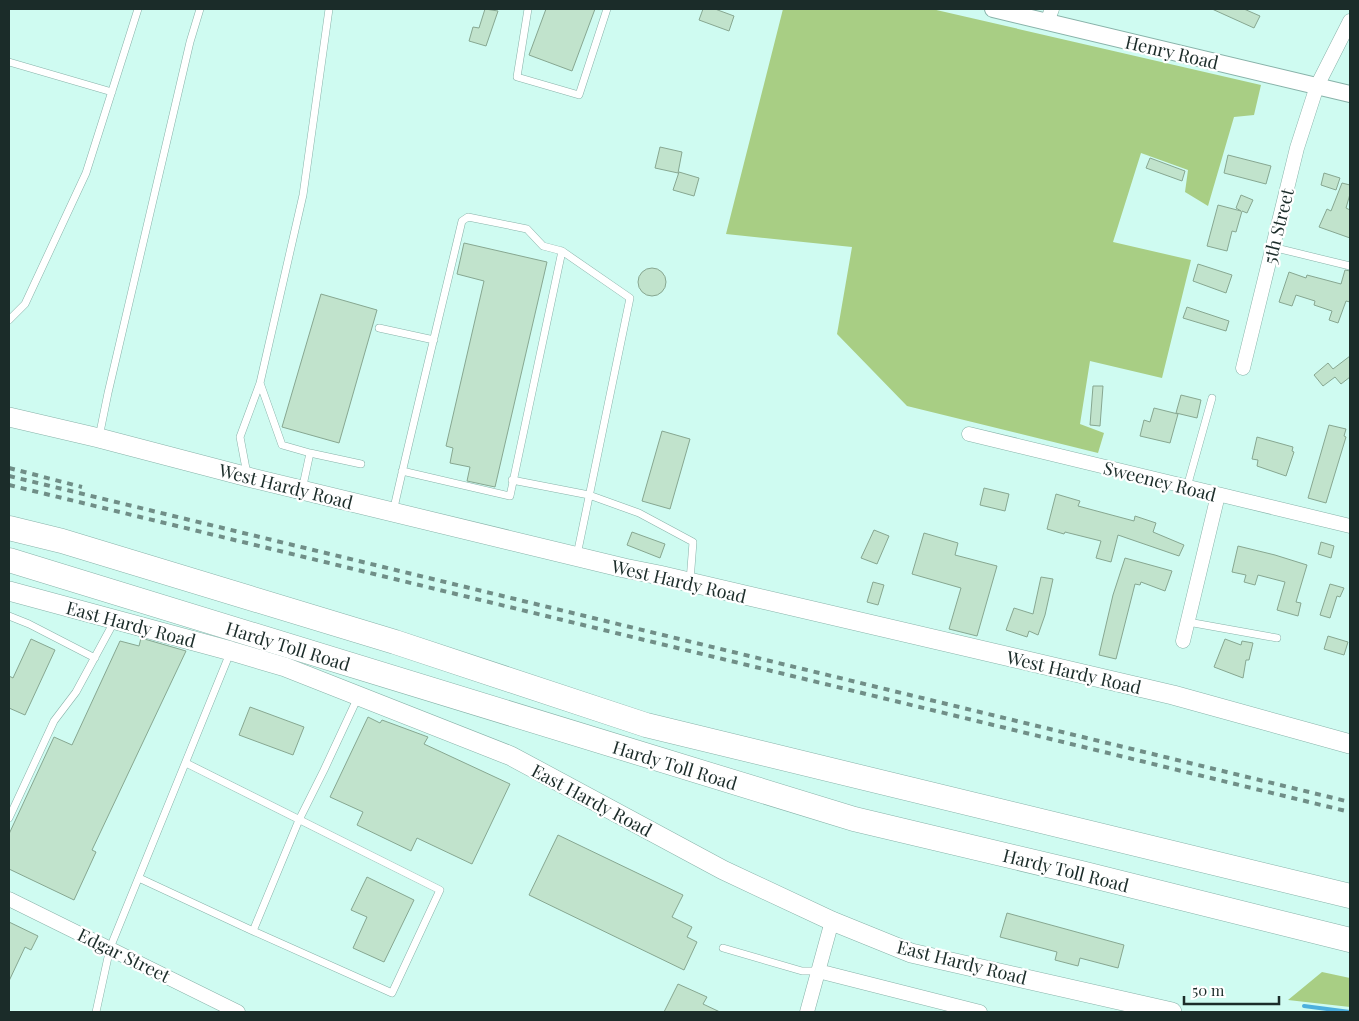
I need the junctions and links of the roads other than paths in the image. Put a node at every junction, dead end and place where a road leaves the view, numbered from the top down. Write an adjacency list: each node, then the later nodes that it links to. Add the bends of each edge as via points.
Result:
1 (138, 9): 11 (lane)
2 (200, 9): 24 (lane)
3 (329, 9): 20 (lane, via 302,195)
4 (528, 9): 5 (lane, via 516,77 579,95)
5 (607, 9)
6 (993, 9): 7 (street, Henry Road)
7 (1049, 16): 10 (street, Henry Road)
8 (1350, 22): 10 (street, 5th Street)
9 (9, 62): 11 (lane)
10 (1317, 86): 12 (street, Henry Road); 13 (street, 5th Street, via 1297,148)
11 (112, 92): 16 (lane, via 86,173 25,304)
12 (1350, 94)
13 (1272, 247): 15 (lane); 19 (street, 5th Street)
14 (562, 251): 18 (lane, via 543,246 527,229 468,217 462,222); 29 (lane); 32 (lane, via 630,298)
15 (1350, 266)
16 (9, 320)
17 (379, 328): 18 (lane)
18 (434, 340): 27 (lane)
19 (1243, 368)
20 (260, 383): 25 (lane, via 282,445); 28 (lane, via 240,437)
21 (1212, 398): 30 (lane)
22 (9, 417): 24 (main road, West Hardy Road)
23 (969, 434): 30 (street, Sweeney Road)
24 (99, 438): 28 (main road, West Hardy Road)
25 (310, 453): 26 (lane); 31 (lane)
26 (361, 464)
27 (402, 471): 29 (lane, via 510,496); 34 (lane)
28 (248, 477): 31 (main road, West Hardy Road)
29 (512, 480): 32 (lane)
30 (1187, 488): 33 (street, Sweeney Road)
31 (302, 490): 34 (main road, West Hardy Road)
32 (589, 496): 37 (lane); 39 (lane, via 638,512 693,542)
33 (1218, 496): 35 (street, Sweeney Road); 43 (street)
34 (393, 512): 37 (main road, West Hardy Road)
35 (1350, 526)
36 (9, 528): 54 (highway, Hardy Toll Road, via 62,541 395,642 646,725)
37 (576, 557): 39 (main road, West Hardy Road)
38 (9, 560): 58 (highway, Hardy Toll Road, via 854,820)
39 (690, 582): 49 (main road, West Hardy Road, via 1173,695)
40 (9, 591): 42 (main road, East Hardy Road)
41 (9, 616): 47 (lane)
42 (115, 619): 46 (main road, East Hardy Road); 47 (lane)
43 (1188, 622): 44 (lane); 45 (street)
44 (1277, 638)
45 (1183, 642)
46 (230, 651): 48 (main road, East Hardy Road, via 285,667); 50 (lane)
47 (95, 658): 51 (lane, via 76,692 54,721)
48 (358, 696): 52 (lane); 56 (main road, East Hardy Road, via 511,756 723,870)
49 (1350, 744)
50 (186, 763): 52 (lane); 53 (lane)
51 (9, 818)
52 (299, 820): 57 (lane); 57 (lane, via 440,890 392,993)
53 (139, 878): 57 (lane); 59 (lane)
54 (1350, 896)
55 (9, 899): 59 (street, Edgar Street)
56 (832, 921): 61 (street); 66 (main road, East Hardy Road, via 911,953)
57 (253, 931)
58 (1350, 940)
59 (110, 948): 62 (lane); 63 (street, Edgar Street)
60 (723, 948): 61 (lane, via 802,971)
61 (818, 971): 64 (street); 65 (street)
62 (96, 1012)
63 (238, 1012)
64 (807, 1012)
65 (980, 1012)
66 (1172, 1012)

